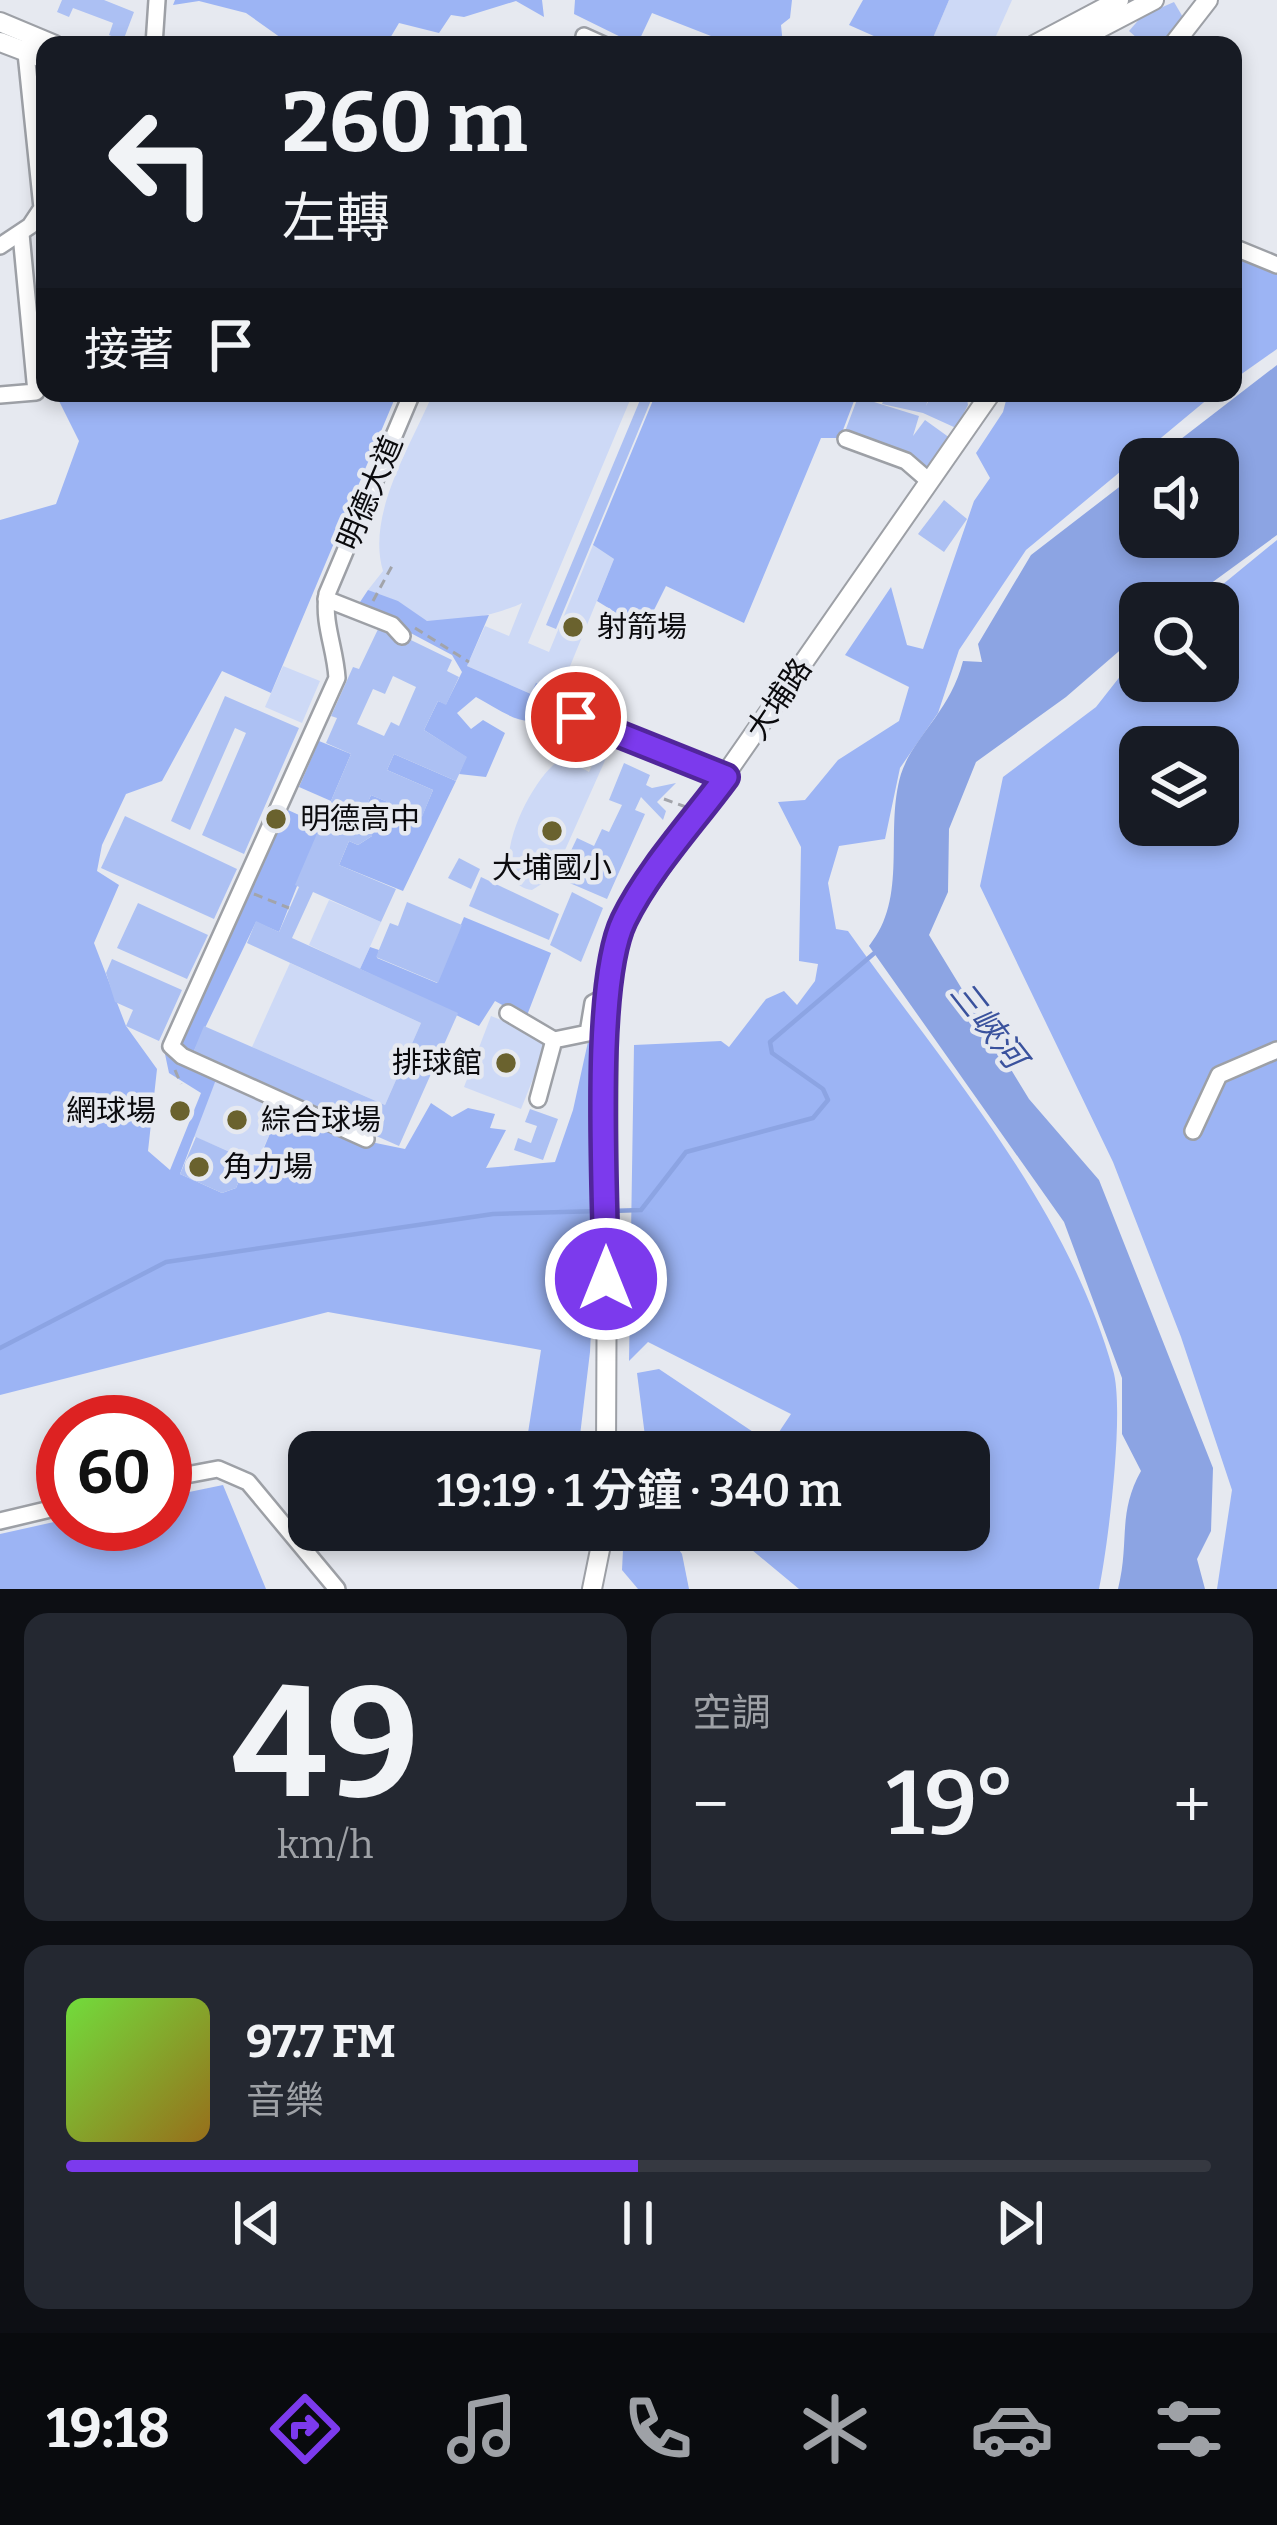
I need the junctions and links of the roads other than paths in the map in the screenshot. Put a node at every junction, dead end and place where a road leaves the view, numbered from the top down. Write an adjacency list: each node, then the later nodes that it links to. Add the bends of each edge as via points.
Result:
1 (157, 0): 6 (street)
2 (1154, 0): 4 (main road)
3 (1208, 0): 9 (main road)
4 (1118, 4): 7 (main road); 8 (main road)
5 (0, 22): 11 (main road)
6 (155, 36)
7 (1052, 36)
8 (1079, 36)
9 (1180, 36)
10 (0, 42): 11 (main road)
11 (34, 50): 12 (street)
12 (36, 81)
13 (36, 215): 14 (street)
14 (22, 234): 15 (street); 18 (street, via 36,392)
15 (0, 246)
16 (1242, 251): 17 (street)
17 (1277, 265)
18 (0, 395)
19 (406, 402): 23 (street, 明德大道)
20 (982, 402): 22 (main road, 大埔路)
21 (846, 439): 22 (street, via 906,461)
22 (929, 482): 26 (main road, 大埔路)
23 (327, 596): 24 (street); 33 (street, via 324,628 338,678 171,1046)
24 (403, 629)
25 (576, 717): 26 (street)
26 (726, 777): 27 (main road, 大埔路, via 622,923)
27 (608, 995): 29 (street, via 593,1003 587,1033); 34 (main road, 大埔路)
28 (508, 1013): 29 (street)
29 (554, 1040): 31 (street)
30 (1277, 1050): 32 (street, via 1219,1075)
31 (538, 1099)
32 (1193, 1131)
33 (366, 1139)
34 (606, 1431)
35 (192, 1474): 39 (street, via 218,1469 248,1482)
36 (36, 1512): 37 (street)
37 (0, 1521)
38 (600, 1551): 40 (main road)
39 (337, 1589)
40 (592, 1589)

